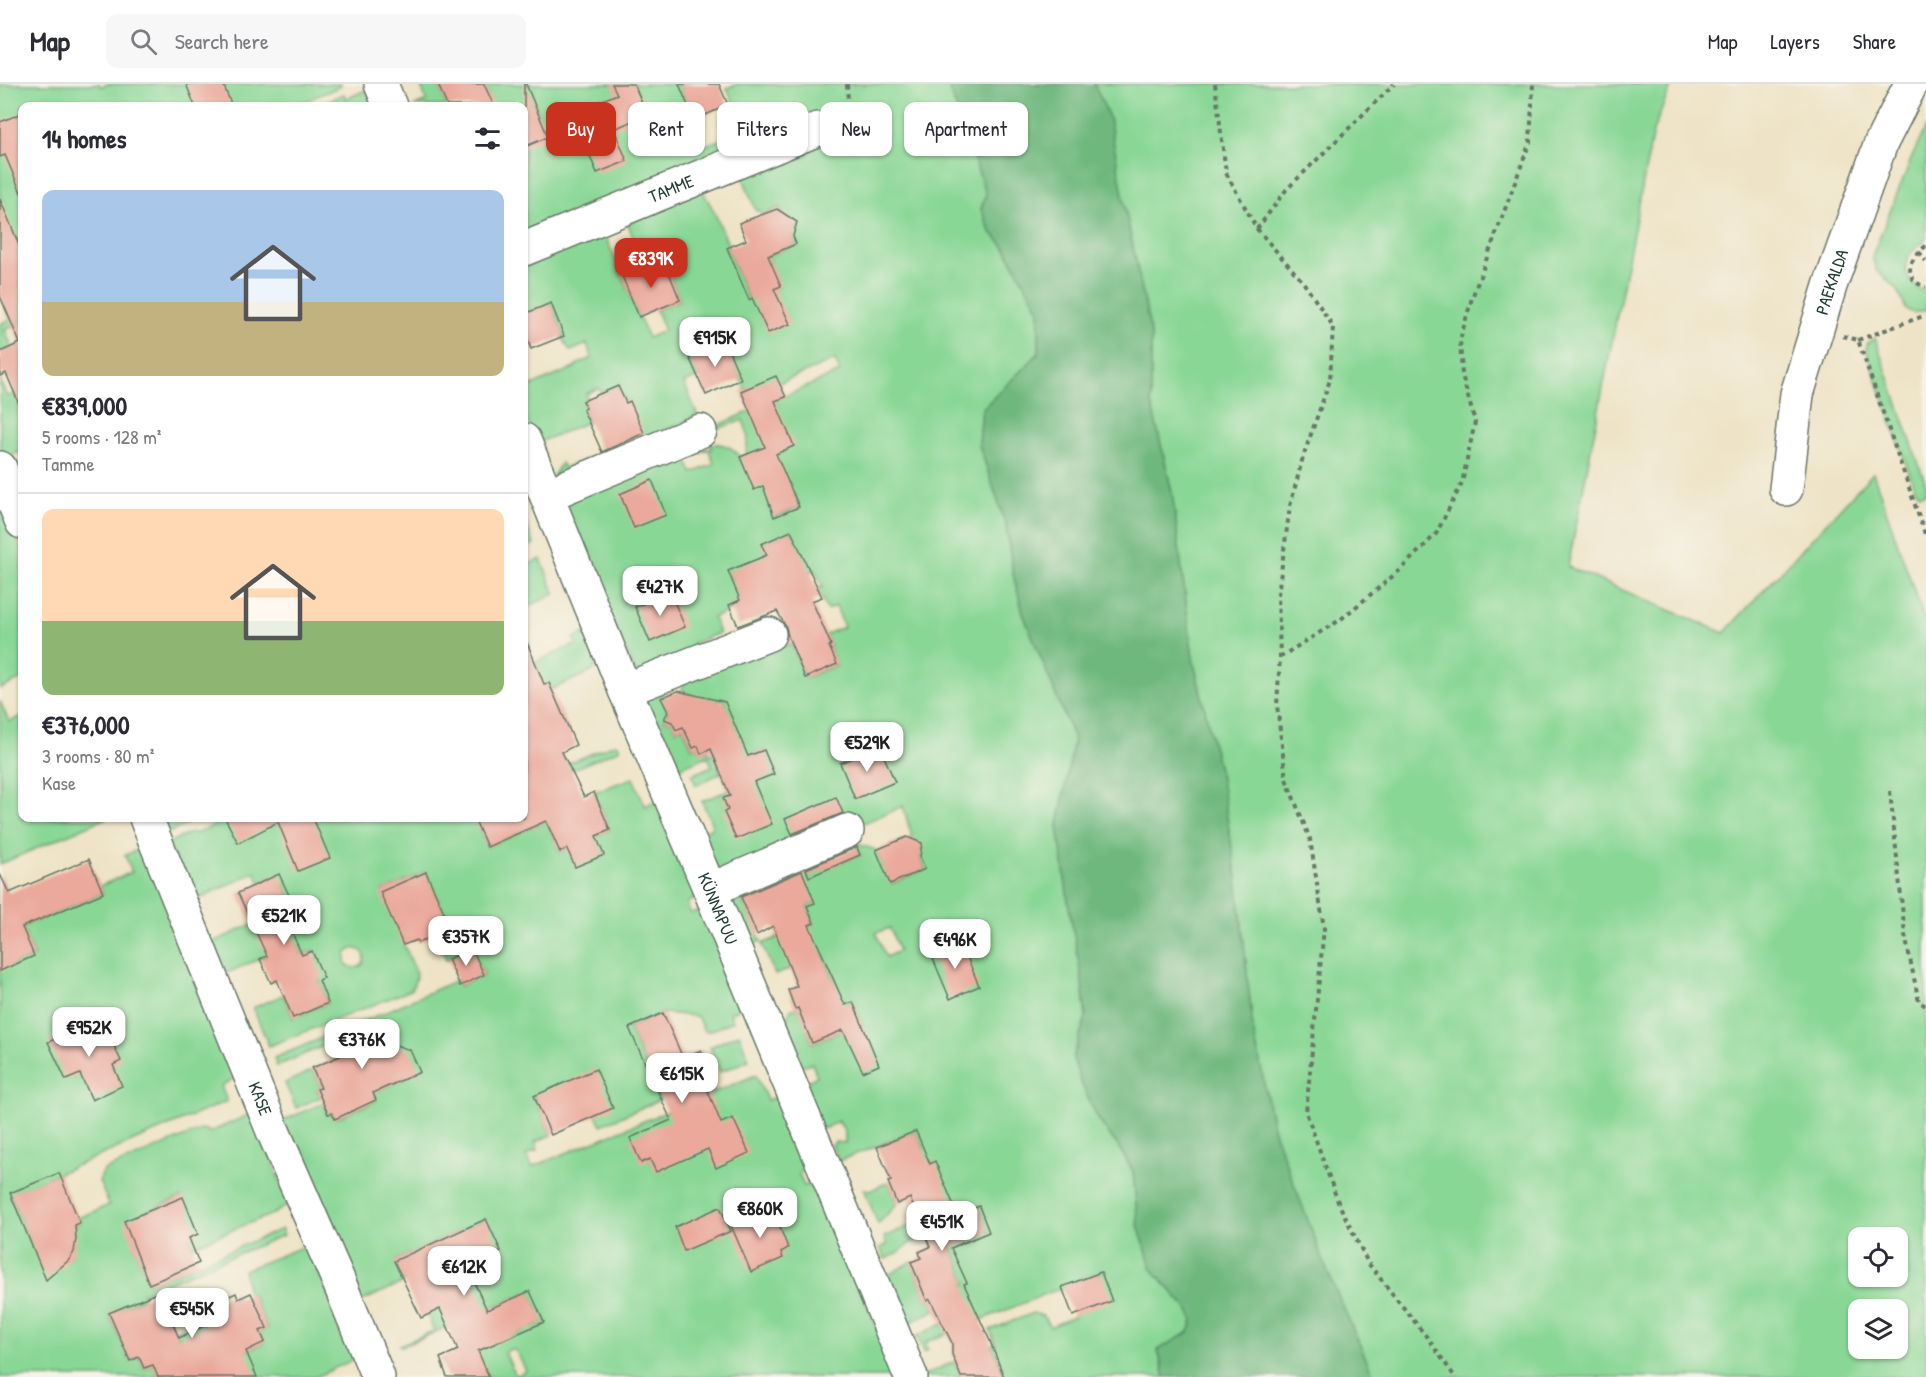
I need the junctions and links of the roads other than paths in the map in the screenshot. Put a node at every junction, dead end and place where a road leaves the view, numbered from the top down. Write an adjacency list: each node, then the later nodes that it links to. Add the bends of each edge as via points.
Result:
1 (381, 84): 3 (street)
2 (1911, 84): 9 (street, PAEKALDA, via 1881,143 1830,286 1797,394)
3 (388, 102)
4 (820, 127): 5 (street, TAMME)
5 (528, 247)
6 (700, 431): 10 (street)
7 (528, 450): 10 (street, KÜNNAPUU)
8 (6, 470): 11 (street)
9 (1786, 489)
10 (546, 495): 13 (street, KÜNNAPUU)
11 (18, 509)
12 (769, 634): 13 (street)
13 (625, 690): 16 (street, KÜNNAPUU)
14 (148, 822): 17 (street, KASE)
15 (847, 831): 16 (street)
16 (710, 890): 18 (street, KÜNNAPUU)
17 (378, 1377)
18 (911, 1377)

